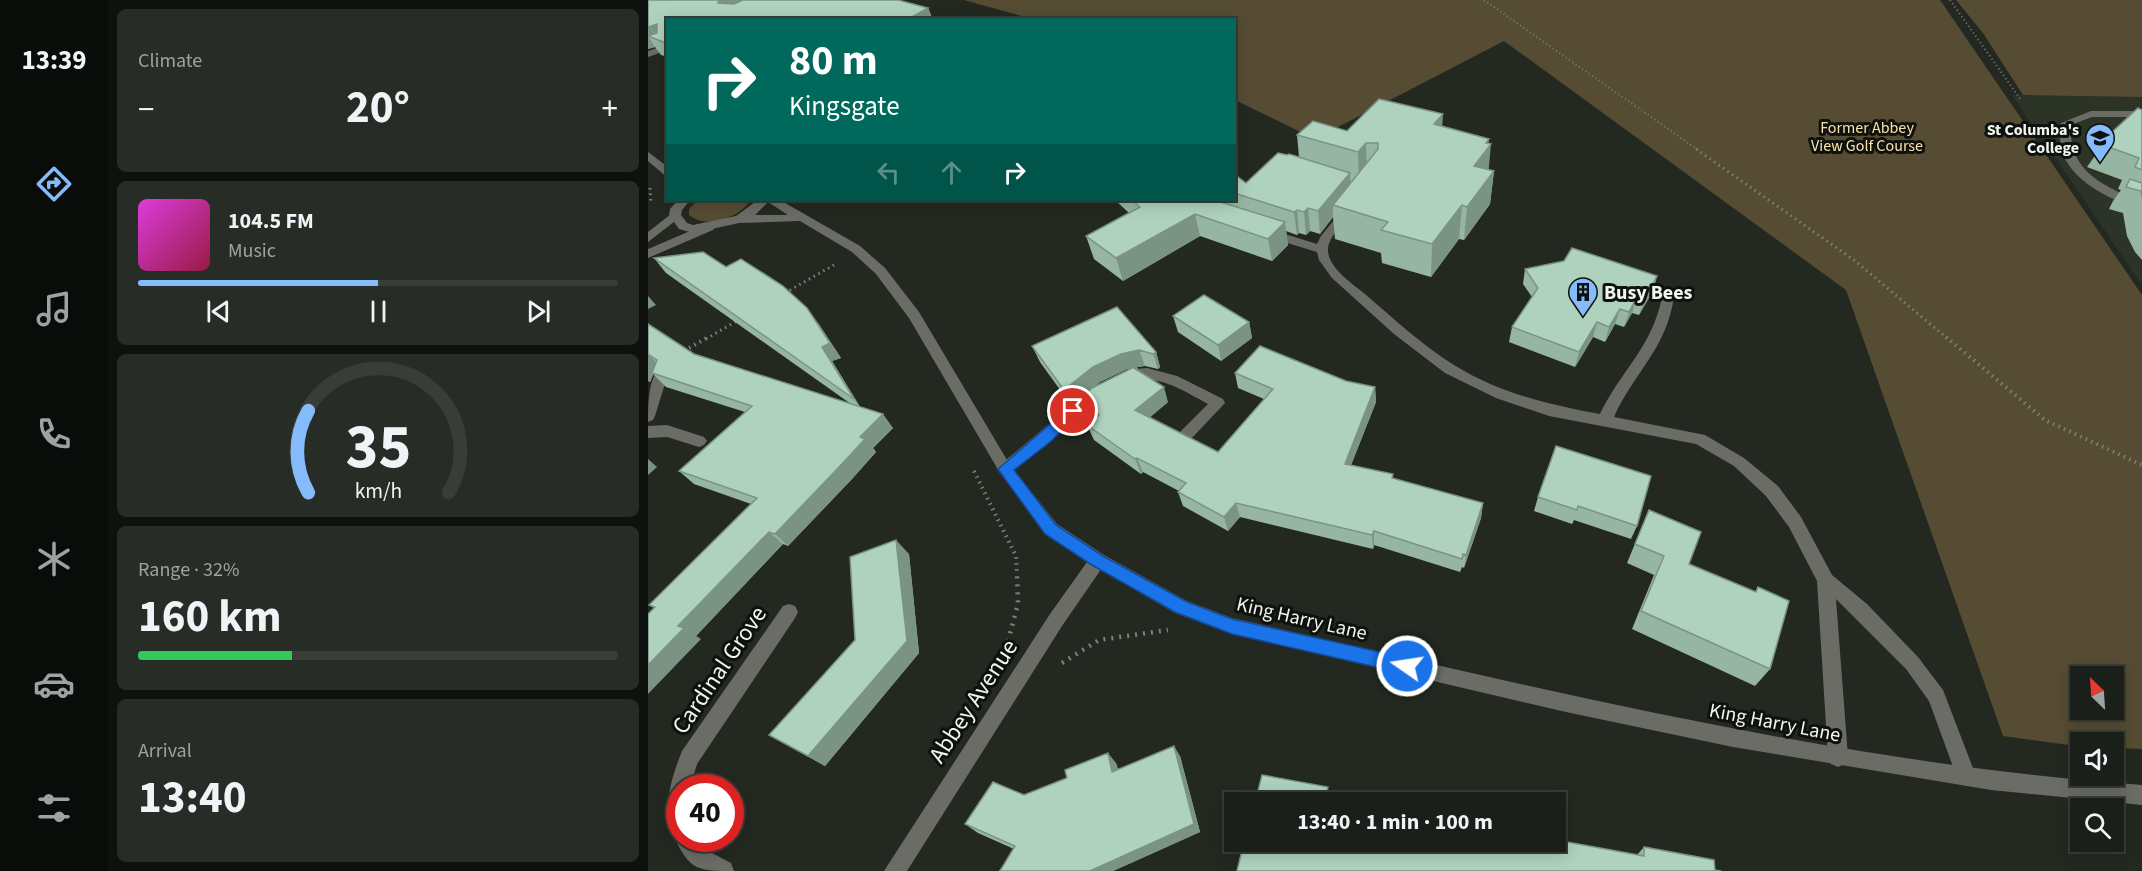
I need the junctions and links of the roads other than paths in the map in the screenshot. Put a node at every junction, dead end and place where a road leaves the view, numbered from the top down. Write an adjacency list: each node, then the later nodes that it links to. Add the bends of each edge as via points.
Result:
1 (666, 48): 2 (street)
2 (648, 54)
3 (2142, 114): 10 (street, via 2091,114 2066,123 2064,132 2066,153 2093,184)
4 (648, 155): 5 (street)
5 (666, 169)
6 (683, 201): 11 (street)
7 (763, 201): 13 (street)
8 (774, 201): 12 (street, King Harry Lane)
9 (1354, 202): 17 (street, via 1325,239)
10 (2142, 206)
11 (675, 215): 14 (street, King Harry Lane, via 683,226); 16 (street)
12 (799, 218): 13 (street, King Harry Lane); 26 (street, King Harry Lane, via 857,250 898,293)
13 (739, 219): 14 (street, King Harry Lane)
14 (709, 227): 18 (street)
15 (1252, 227): 17 (street)
16 (648, 238)
17 (1322, 250): 22 (street, via 1336,275 1399,331 1450,369 1501,394 1549,410)
18 (648, 254)
19 (1668, 297): 22 (street, via 1663,322 1650,350 1612,403)
20 (661, 374): 21 (street)
21 (648, 416)
22 (1605, 420): 28 (street, via 1700,439 1739,462 1772,491 1795,522)
23 (648, 432): 25 (street, via 667,431)
24 (1184, 437): 26 (street, via 1218,403 1170,380 1145,373 1129,375 1073,411)
25 (699, 441)
26 (1005, 469): 27 (street, King Harry Lane, via 1051,529)
27 (1098, 560): 30 (street, King Harry Lane, via 1181,607 1232,626 1601,711); 36 (street, Abbey Avenue)
28 (1826, 580): 30 (street); 32 (street, via 1912,663 1936,696)
29 (789, 612): 31 (street, Cardinal Grove, via 689,758)
30 (1838, 757): 32 (street, King Harry Lane)
31 (683, 774)
32 (1966, 776): 33 (street, King Harry Lane)
33 (2142, 795)
34 (694, 852): 35 (street)
35 (723, 871)
36 (895, 871)

